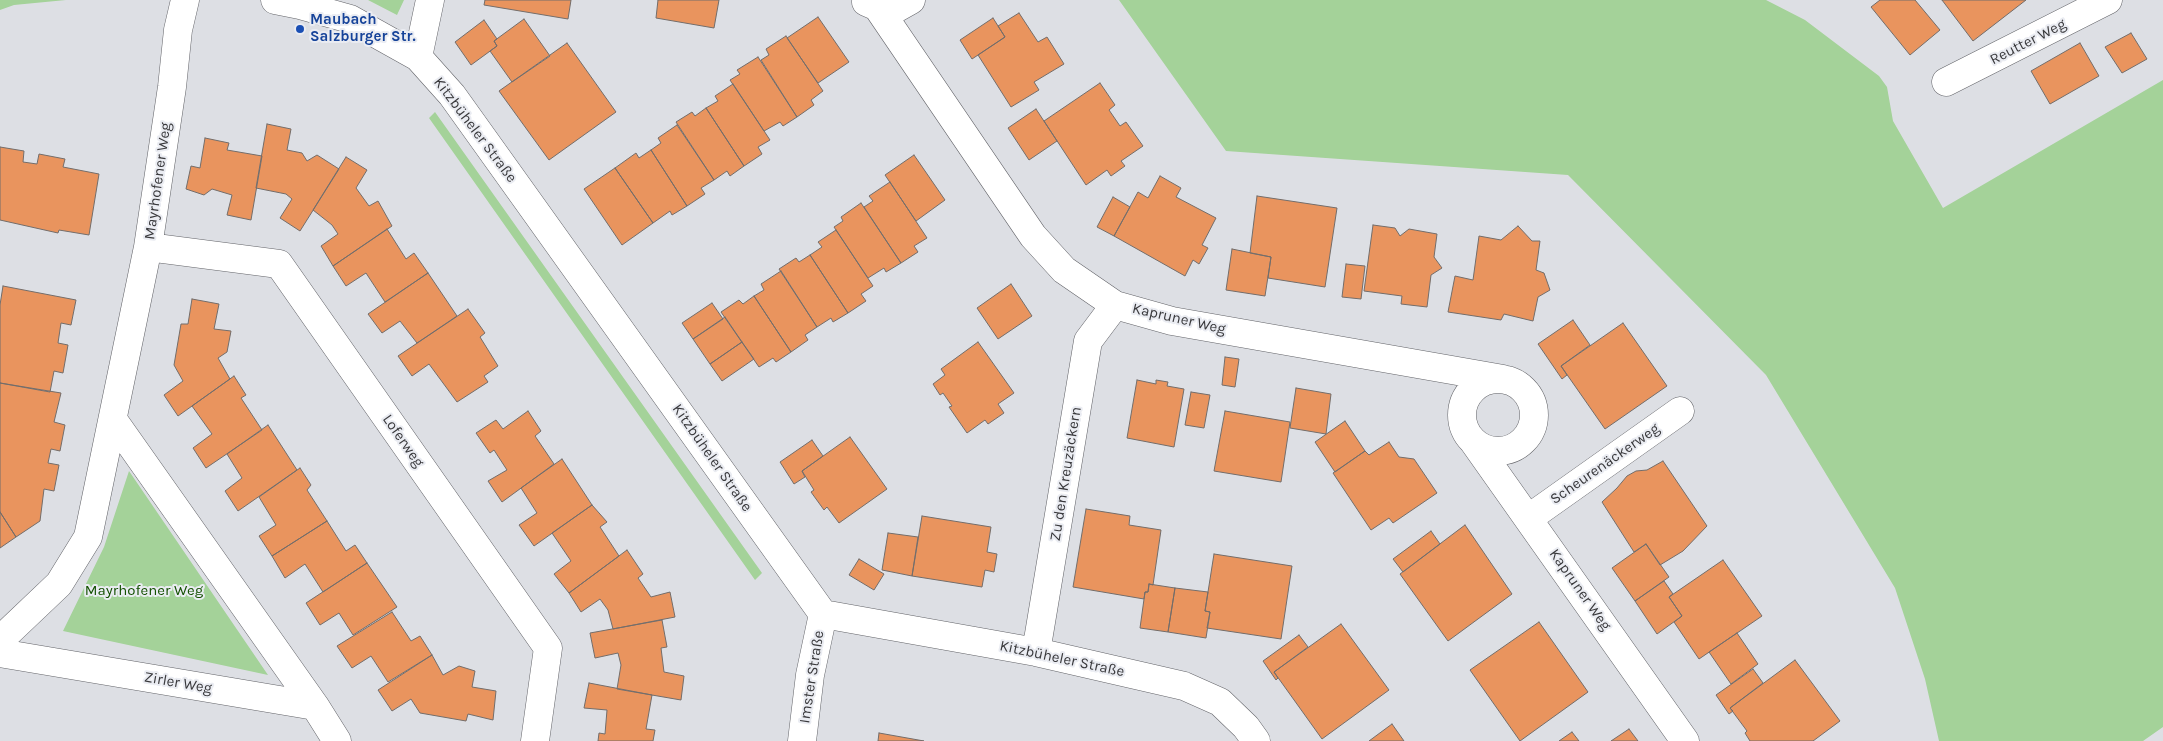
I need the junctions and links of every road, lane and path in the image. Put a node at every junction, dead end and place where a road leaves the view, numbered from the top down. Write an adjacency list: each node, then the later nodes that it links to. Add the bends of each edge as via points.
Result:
1 (185, 0): 9 (street, Mayrhofener Weg)
2 (275, 0): 7 (street, Kitzbüheler Straße, via 350,19)
3 (430, 0): 7 (street)
4 (911, 0): 6 (street, via 895,9)
5 (2108, 0): 8 (street, Reutter Weg)
6 (870, 4): 10 (street, Kapruner Weg, via 1033,236 1064,270)
7 (418, 57): 16 (street, Kitzbüheler Straße, via 452,95)
8 (1946, 82)
9 (148, 247): 13 (street, Mayrhofener Weg); 22 (street, Loferweg, via 279,264 548,648)
10 (1115, 305): 11 (street, Kapruner Weg, via 1172,321); 18 (street, Zu den Kreuzäckern, via 1088,340)
11 (1503, 379): 14 (street, via 1481,383 1466,399 1462,421); 14 (street, via 1515,382 1525,390 1534,413 1532,426 1518,445 1506,450 1493,450)
12 (1680, 411): 15 (street, Scheurenäckerweg)
13 (114, 421): 17 (street, Mayrhofener Weg, via 88,537 59,584); 20 (street)
14 (1473, 441): 15 (street, Kapruner Weg)
15 (1529, 518): 25 (street, Kapruner Weg)
16 (822, 614): 18 (street, Kitzbüheler Straße); 23 (street, Imster Straße)
17 (0, 640)
18 (1036, 652): 24 (street, Kitzbüheler Straße, via 1184,686 1220,702)
19 (0, 653): 20 (street, Zirler Weg)
20 (315, 706): 21 (street)
21 (337, 741)
22 (535, 741)
23 (802, 741)
24 (1256, 741)
25 (1685, 741)

